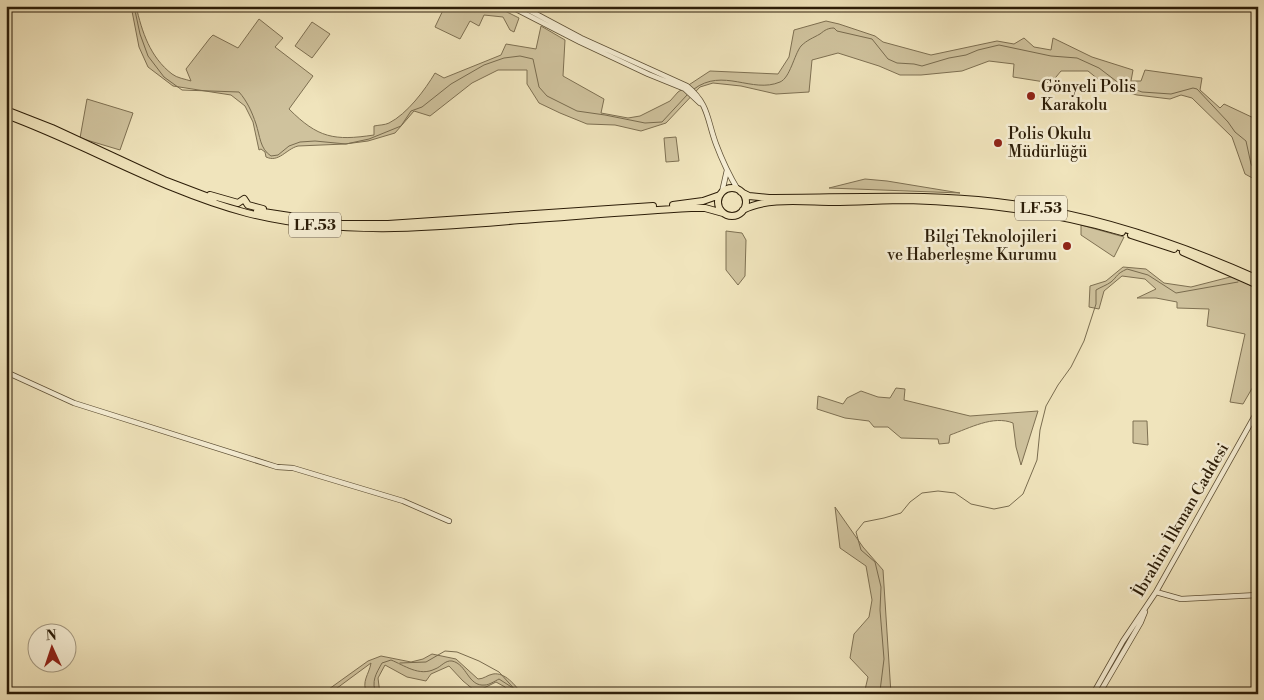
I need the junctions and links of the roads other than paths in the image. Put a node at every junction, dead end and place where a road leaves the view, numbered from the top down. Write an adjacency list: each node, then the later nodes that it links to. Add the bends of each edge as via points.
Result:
1 (510, 6): 3 (street, via 648,74)
2 (521, 6): 3 (street)
3 (686, 88): 6 (street, via 705,107)
4 (6, 110): 8 (highway, LF.53, via 164,180 232,202 244,199 248,205 342,224 435,222 661,206 703,201)
5 (6, 115): 10 (highway, LF.53, via 201,199 249,213 311,225 404,228 690,208)
6 (727, 170): 7 (street); 8 (street)
7 (739, 191): 8 (highway, LF.53, via 729,188); 9 (highway, via 746,200); 11 (highway, LF.53, via 763,198 905,196 1002,202 1045,209 1158,238)
8 (721, 194): 10 (highway, via 718,206)
9 (742, 210): 10 (highway, LF.53, via 735,216); 12 (highway, LF.53, via 766,203 907,200 1018,209 1129,234 1199,258)
10 (723, 213)
11 (1258, 279)
12 (1258, 285)
13 (6, 372): 15 (street, via 74,403 277,467 293,468 402,501)
14 (1258, 410): 16 (street, İbrahim İlkman Caddesi)
15 (449, 520)
16 (1156, 592): 17 (street, via 1181,599); 18 (street, İbrahim İlkman Caddesi)
17 (1258, 595)
18 (1148, 604): 19 (street, İbrahim İlkman Caddesi, via 1122,640); 20 (street)
19 (1093, 694)
20 (1099, 694)

